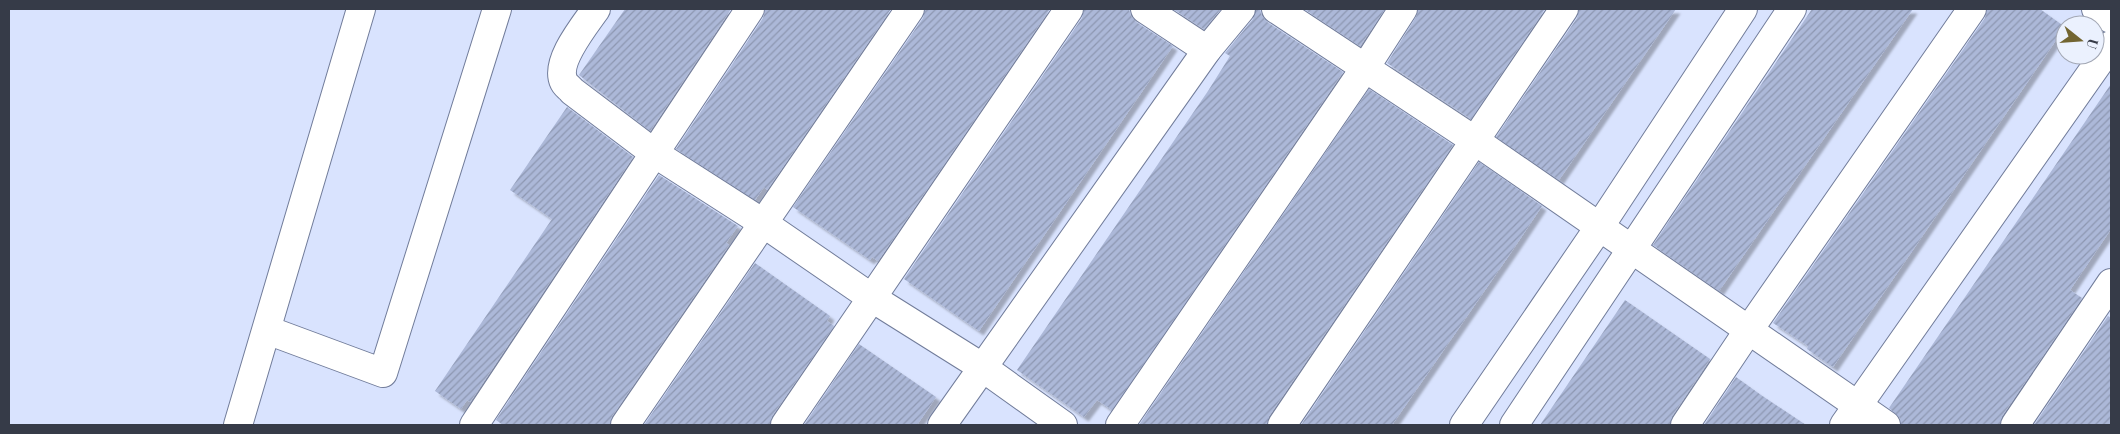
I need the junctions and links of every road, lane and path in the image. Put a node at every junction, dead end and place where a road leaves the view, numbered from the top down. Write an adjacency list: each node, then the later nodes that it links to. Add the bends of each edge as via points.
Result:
1 (361, 9): 27 (street)
2 (497, 9): 27 (street, via 383,373)
3 (596, 9): 21 (street, via 562,65 563,82)
4 (750, 9): 21 (street)
5 (910, 9): 22 (street)
6 (1069, 9): 26 (street)
7 (1145, 9): 18 (street)
8 (1241, 9): 18 (street)
9 (1276, 9): 19 (street)
10 (1403, 9): 19 (street)
11 (1564, 9): 20 (street)
12 (1743, 9): 23 (street)
13 (1792, 9): 24 (street)
14 (1972, 9): 28 (street)
15 (2096, 9): 16 (street)
16 (2111, 19)
17 (2111, 45): 30 (street)
18 (1207, 50): 29 (street)
19 (1365, 68): 20 (street); 37 (street)
20 (1474, 140): 23 (street); 38 (street)
21 (654, 154): 22 (street); 32 (street)
22 (762, 223): 26 (street); 33 (street)
23 (1600, 226): 24 (street); 39 (street)
24 (1632, 251): 28 (street); 40 (street)
25 (2111, 283): 43 (street)
26 (872, 298): 29 (street); 34 (street)
27 (267, 330): 31 (street)
28 (1748, 331): 30 (street); 41 (street)
29 (982, 367): 35 (street); 36 (street)
30 (1850, 416): 42 (street)
31 (238, 425)
32 (474, 425)
33 (625, 425)
34 (785, 425)
35 (942, 425)
36 (1063, 425)
37 (1120, 425)
38 (1282, 425)
39 (1464, 425)
40 (1514, 425)
41 (1685, 425)
42 (1886, 425)
43 (2015, 425)

